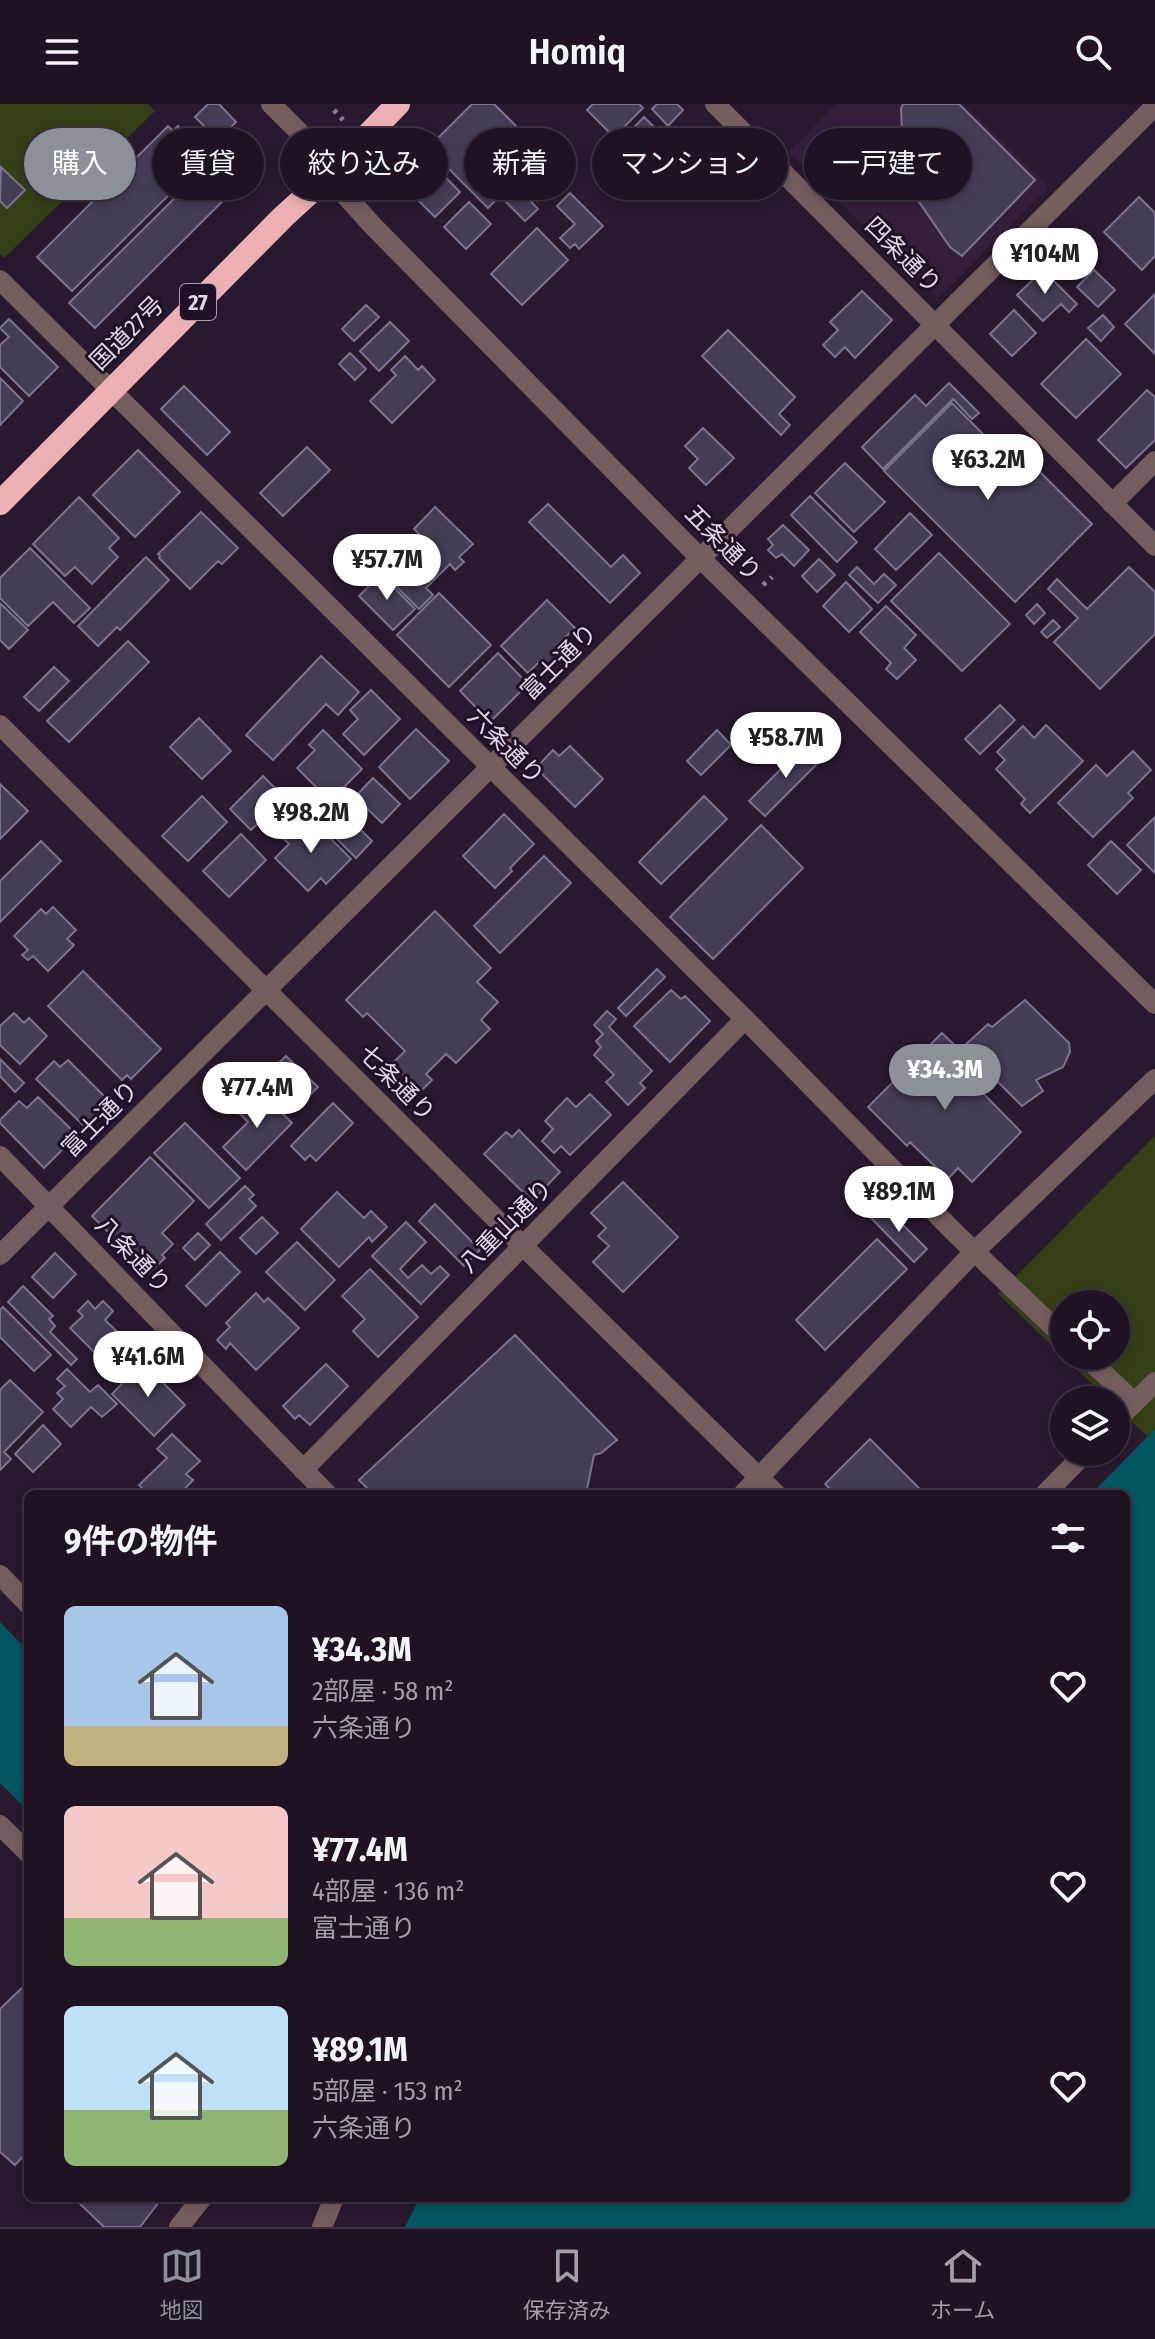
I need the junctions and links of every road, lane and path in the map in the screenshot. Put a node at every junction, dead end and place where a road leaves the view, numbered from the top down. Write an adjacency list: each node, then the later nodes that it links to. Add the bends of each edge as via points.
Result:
1 (271, 104): 5 (street, 五条通り)
2 (398, 104): 6 (highway, 国道27号 / 27)
3 (715, 104): 10 (street, 四条通り)
4 (1155, 106): 10 (street, 富士通り)
5 (295, 128)
6 (375, 128)
7 (302, 200): 11 (highway, 国道27号 / 27)
8 (350, 200): 16 (street, 五条通り)
9 (0, 280): 11 (street, 六条通り)
10 (935, 323): 14 (street, 四条通り); 16 (street, 富士通り)
11 (110, 390): 13 (highway, 国道27号 / 27); 18 (street, 六条通り)
12 (1155, 461): 14 (street)
13 (0, 503)
14 (1112, 504): 15 (street, 四条通り)
15 (1155, 546)
16 (700, 558): 18 (street, 富士通り); 20 (street, 五条通り)
17 (0, 725): 19 (street, 七条通り)
18 (490, 767): 19 (street, 富士通り); 21 (street, 六条通り)
19 (267, 989): 24 (street, 富士通り); 25 (street, 七条通り)
20 (1155, 1004)
21 (745, 1019): 25 (street, 八重山通り); 26 (street, 六条通り)
22 (1155, 1079): 26 (street)
23 (0, 1156): 24 (street, 八条通り)
24 (50, 1206): 27 (street, 富士通り); 34 (street, 八条通り)
25 (523, 1246): 34 (street, 八重山通り); 35 (street, 七条通り)
26 (974, 1252): 28 (street, 六条通り); 35 (street)
27 (0, 1255)
28 (1050, 1324)
29 (1100, 1370): 31 (street)
30 (1155, 1382): 31 (street)
31 (1134, 1402): 32 (street)
32 (1130, 1406)
33 (1072, 1466): 39 (street)
34 (303, 1470): 36 (street, 八条通り)
35 (759, 1477): 37 (street); 38 (street, 七条通り)
36 (323, 1490)
37 (747, 1490)
38 (772, 1490)
39 (1049, 1490)
40 (0, 1575): 41 (street)
41 (24, 1600)
42 (0, 1825): 43 (street)
43 (24, 1849)
44 (199, 2202): 46 (street)
45 (332, 2202): 47 (street)
46 (179, 2227)
47 (322, 2227)

